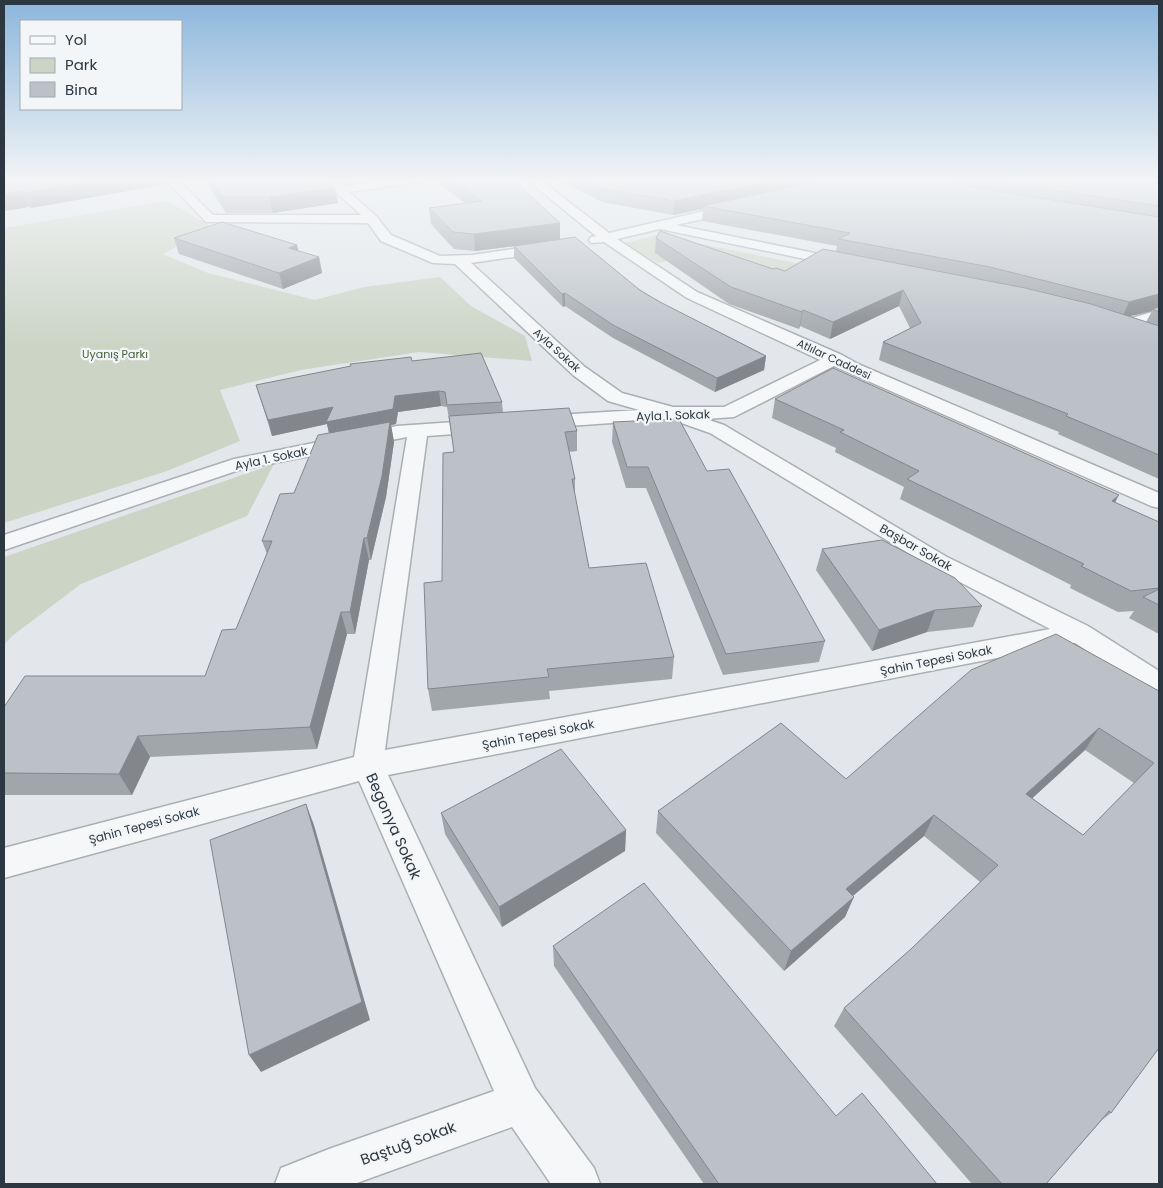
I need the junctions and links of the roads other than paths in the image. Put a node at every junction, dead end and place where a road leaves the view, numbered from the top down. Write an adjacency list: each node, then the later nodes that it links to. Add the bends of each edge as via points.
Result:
1 (383, 234): 8 (street, via 438,260)
2 (602, 234): 5 (street, Atlılar Caddesi)
3 (620, 234): 5 (street)
4 (702, 234): 9 (street)
5 (607, 238): 6 (street); 12 (street, Atlılar Caddesi, via 692,295)
6 (588, 241)
7 (559, 246): 8 (street)
8 (458, 259): 13 (street, Ayla Sokak, via 579,371 615,397)
9 (858, 266)
10 (1159, 315): 11 (street, via 1119,324)
11 (1141, 332)
12 (836, 359): 13 (street, Ayla 1. Sokak, via 727,414); 15 (street, Atlılar Caddesi)
13 (672, 413): 14 (street, Ayla 1. Sokak); 17 (street, Başbar Sokak, via 717,429 939,562)
14 (418, 431): 16 (street, Ayla 1. Sokak, via 397,432 234,465); 19 (street, Begonya Sokak)
15 (1159, 501)
16 (4, 543)
17 (1079, 633): 18 (street, Başbar Sokak); 19 (street, Şahin Tepesi Sokak)
18 (1159, 684)
19 (368, 766): 20 (street, Şahin Tepesi Sokak); 21 (street, Begonya Sokak)
20 (4, 863)
21 (520, 1103): 22 (street, Baştuğ Sokak); 23 (street, Begonya Sokak)
22 (298, 1184)
23 (578, 1184)

